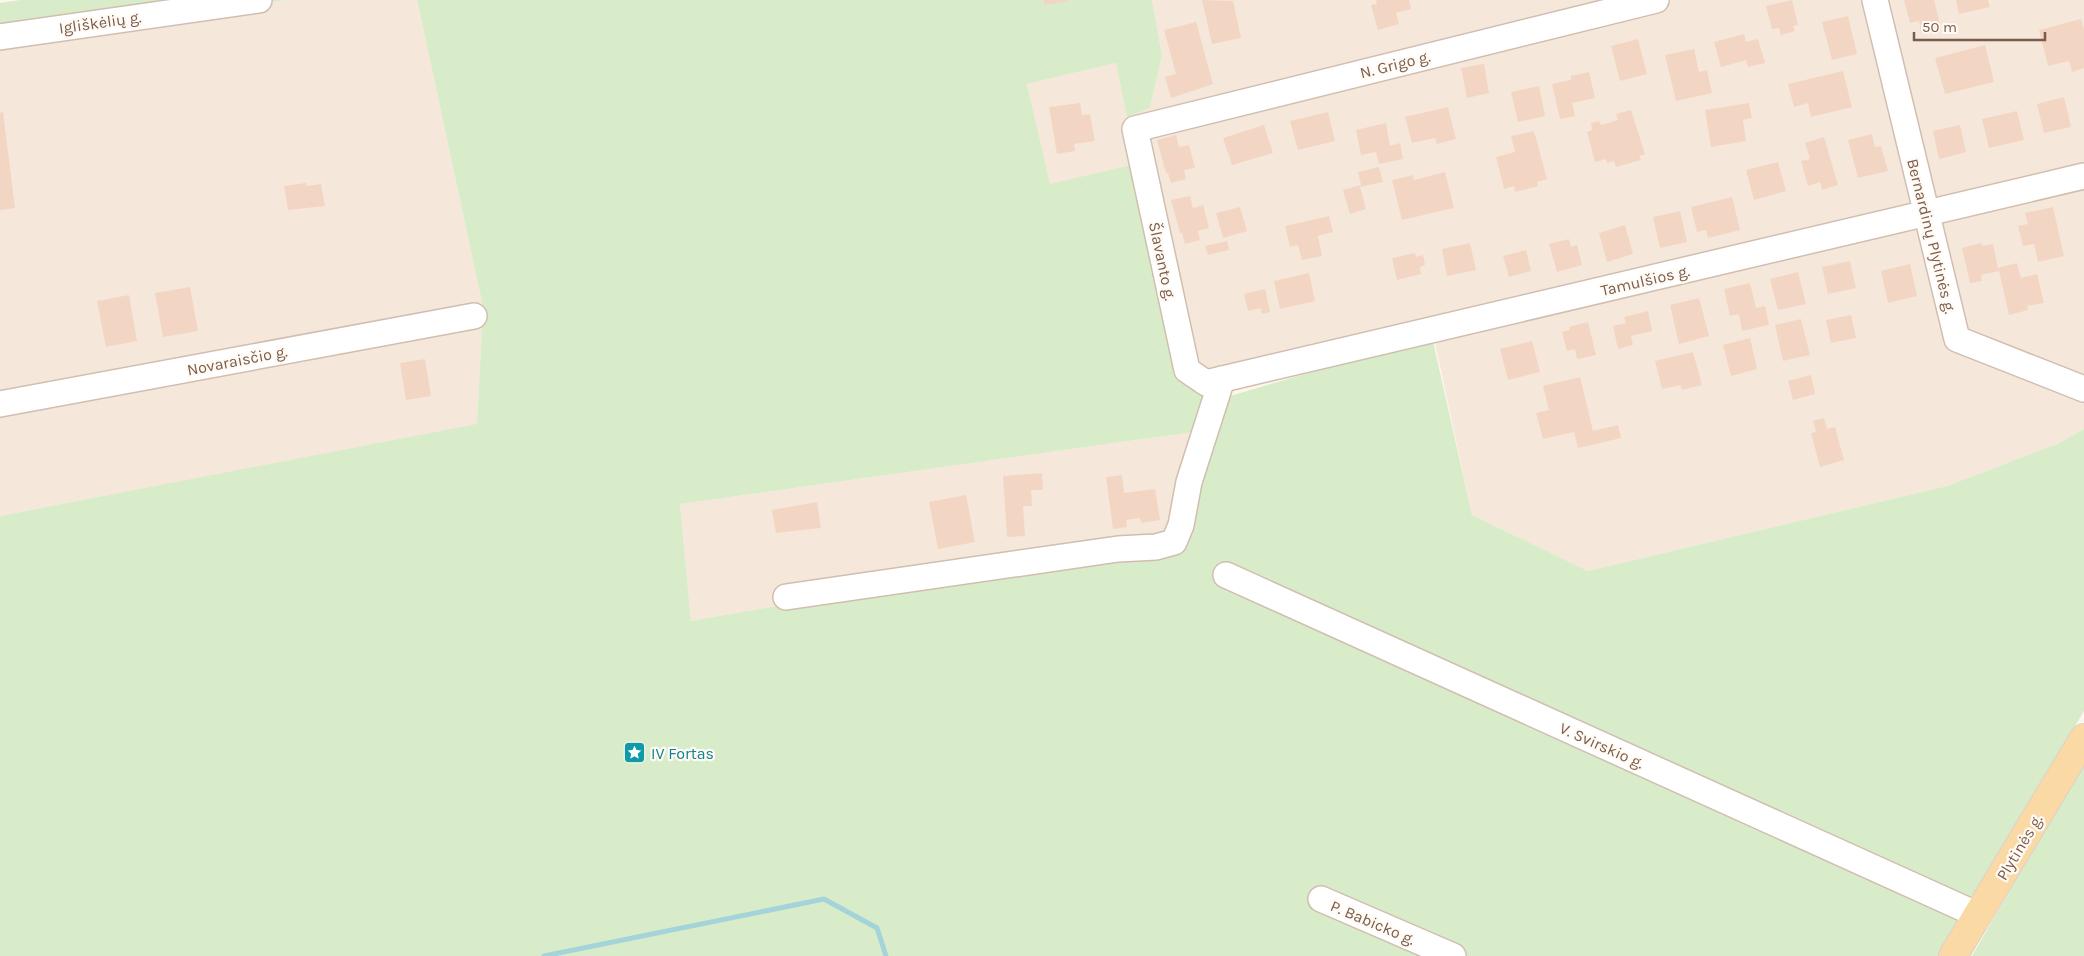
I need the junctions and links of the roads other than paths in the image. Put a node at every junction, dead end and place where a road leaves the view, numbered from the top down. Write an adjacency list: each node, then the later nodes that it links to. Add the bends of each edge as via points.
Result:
1 (259, 0): 4 (street, Igliškėlių g.)
2 (1656, 0): 5 (street, N. Grigo g.)
3 (1876, 0): 7 (street, Bernardinų Plytinės g.)
4 (0, 36)
5 (1135, 129): 9 (street, Šlavanto g., via 1186,370)
6 (2084, 176): 7 (street, Tamulšios g.)
7 (1926, 214): 9 (street, Tamulšios g.); 10 (street, Bernardinų Plytinės g., via 1958,339)
8 (474, 316): 11 (street, Novaraisčio g.)
9 (1214, 381): 13 (street, via 1181,525 1174,542)
10 (2084, 389)
11 (0, 404)
12 (1226, 575): 16 (street, V. Svirskio g.)
13 (786, 598)
14 (2084, 738): 16 (main road, Plytinės g.)
15 (1320, 899): 17 (street, P. Babicko g.)
16 (1978, 915): 18 (main road, Plytinės g.)
17 (1452, 956)
18 (1953, 956)

